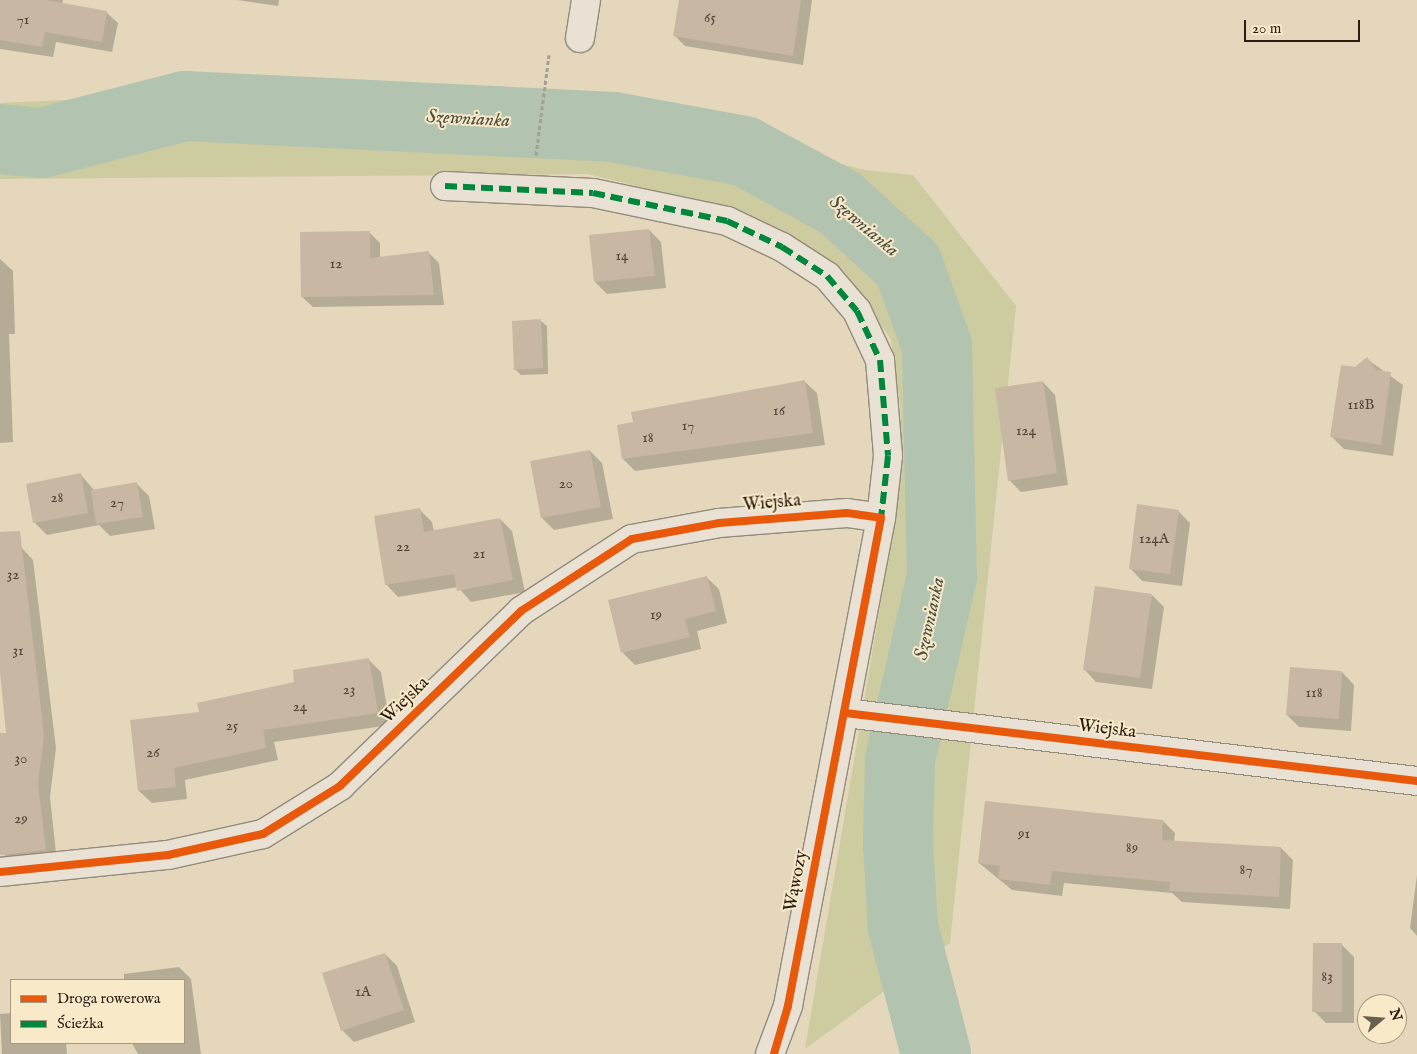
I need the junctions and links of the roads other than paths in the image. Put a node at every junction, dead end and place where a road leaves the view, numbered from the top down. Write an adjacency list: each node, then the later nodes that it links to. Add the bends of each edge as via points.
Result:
1 (586, 0): 2 (street)
2 (580, 38)
3 (445, 186): 4 (street, via 533,187 593,193 727,221 782,247 826,276 857,311 880,360 888,456)
4 (881, 518): 5 (street); 7 (street, Wiejska, via 847,513 719,523 632,539 521,611 340,786 263,834 168,855)
5 (845, 713): 6 (street, Wiejska); 8 (street, Wąwozy, via 788,1006)
6 (1417, 782)
7 (0, 872)
8 (772, 1053)

